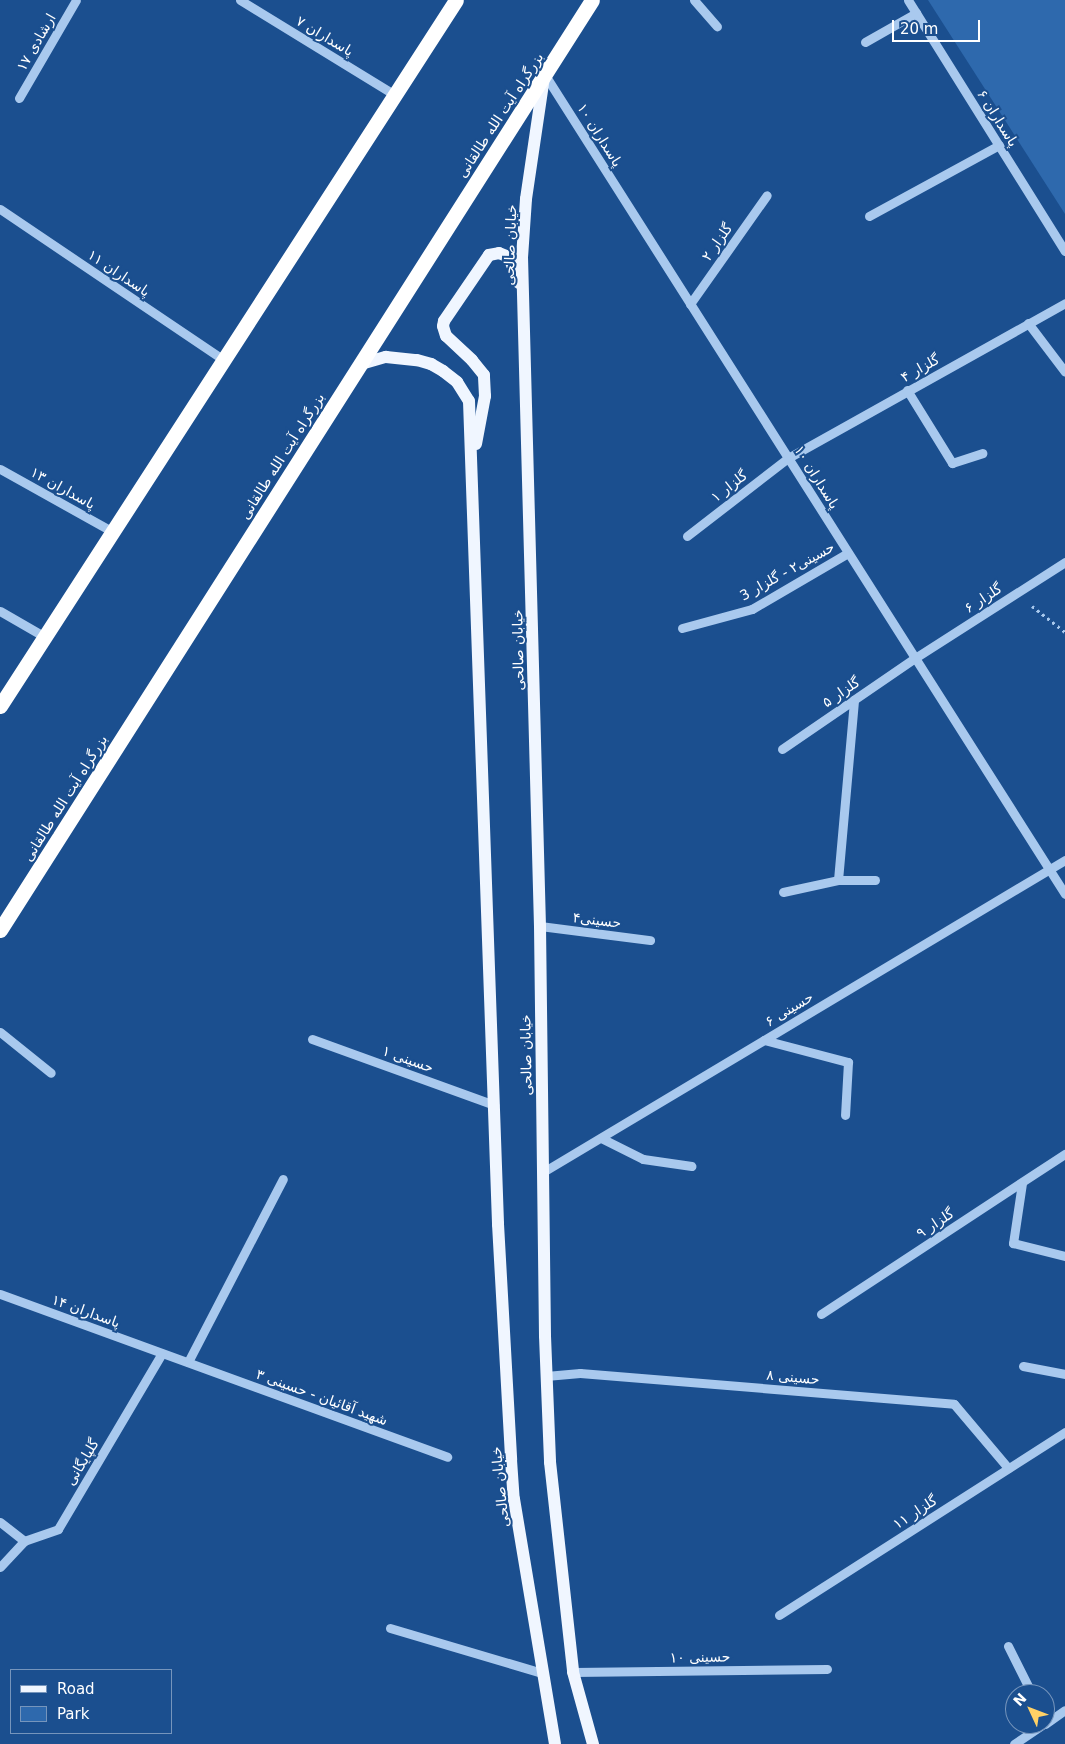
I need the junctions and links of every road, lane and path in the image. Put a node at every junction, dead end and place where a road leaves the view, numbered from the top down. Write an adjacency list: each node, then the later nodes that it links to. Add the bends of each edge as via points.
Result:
1 (76, 0): 12 (street, ارشادی ۱۷)
2 (240, 0): 11 (street, پاسداران ۷)
3 (456, 0): 11 (highway)
4 (592, 0): 10 (highway, بزرگراه آیت الله طالقانی)
5 (694, 0): 8 (street)
6 (908, 0): 7 (street, پاسداران ۶)
7 (916, 13): 9 (street); 13 (street, پاسداران ۶)
8 (716, 26)
9 (865, 42)
10 (545, 75): 18 (main road, خیابان صالحی, via 526,199); 20 (street, پاسداران ١٠); 23 (highway, بزرگراه آیت الله طالقانی)
11 (395, 95): 22 (highway)
12 (19, 98)
13 (999, 145): 16 (street); 17 (street, پاسداران ۶)
14 (767, 195): 20 (street, گلزار ۲)
15 (0, 209): 22 (street, پاسداران ١١)
16 (869, 216)
17 (1065, 251)
18 (523, 297): 28 (main road, via 512,261 505,254 494,252 486,258 444,321 446,336 484,375 485,396); 49 (main road, خیابان صالحی)
19 (1065, 303): 21 (street, گلزار ۴)
20 (690, 304): 27 (street, پاسداران ١٠)
21 (1028, 323): 24 (street); 25 (street, گلزار ۴)
22 (224, 360): 30 (highway)
23 (360, 364): 28 (main road, via 386,357 417,360 443,371 457,382 469,401); 50 (highway, بزرگراه آیت الله طالقانی)
24 (1065, 372)
25 (907, 390): 26 (street, via 952,463); 27 (street, گلزار ۴)
26 (982, 453)
27 (788, 458): 31 (street, گلزار ۱); 32 (street, پاسداران ١٠)
28 (471, 466): 56 (main road)
29 (0, 468): 30 (street, پاسداران ۱۳)
30 (113, 532): 38 (highway)
31 (687, 536)
32 (848, 553): 36 (street, حسینی۲ - گلزار 3, via 752,609); 39 (street, پاسداران ١٠)
33 (1065, 562): 34 (street, گلزار ۶)
34 (1016, 593): 37 (path); 39 (street, گلزار ۶)
35 (0, 611): 38 (street)
36 (682, 628)
37 (1065, 632)
38 (45, 637): 41 (highway)
39 (915, 658): 40 (street, گلزار ۵); 44 (street, پاسداران ١٠)
40 (854, 700): 42 (street, گلزار ۵); 45 (street)
41 (0, 706)
42 (782, 749)
43 (1065, 860): 44 (street, حسینی ۶)
44 (1049, 869): 48 (street, پاسداران ١٠); 54 (street, حسینی ۶)
45 (838, 880): 46 (street); 47 (street)
46 (875, 880)
47 (783, 892)
48 (1065, 894)
49 (540, 926): 51 (street, حسینی۴); 61 (main road, خیابان صالحی)
50 (0, 930)
51 (650, 940)
52 (0, 1032): 55 (street)
53 (312, 1039): 56 (street, حسینی ۱)
54 (764, 1040): 57 (street, via 848,1062); 58 (street, حسینی ۶)
55 (51, 1073)
56 (494, 1106): 83 (main road, خيابان صالحی, via 514,1499)
57 (845, 1115)
58 (601, 1138): 60 (street, via 643,1159); 61 (street, حسینی ۶)
59 (1065, 1154): 63 (street, گلزار ٩)
60 (691, 1166)
61 (542, 1172): 71 (main road, خیابان صالحی)
62 (283, 1179): 68 (street)
63 (1022, 1182): 64 (street, via 1013,1243); 66 (street, گلزار ٩)
64 (1065, 1256)
65 (0, 1294): 67 (street, پاسداران ۱۴)
66 (821, 1314)
67 (162, 1353): 68 (street, پاسداران ۱۴); 76 (street, گلپایگانی, via 58,1529)
68 (188, 1362): 73 (street, شهید آقائیان - حسینی ۳)
69 (1023, 1366): 70 (street)
70 (1065, 1374)
71 (546, 1376): 74 (street, حسینی ۸, via 580,1373 954,1404); 82 (main road, via 550,1462)
72 (1065, 1432): 74 (street, گلزار ١١)
73 (447, 1457)
74 (1008, 1468): 78 (street, گلزار ١١)
75 (0, 1522): 76 (street)
76 (24, 1541): 77 (street)
77 (0, 1566)
78 (780, 1615)
79 (390, 1628): 83 (street)
80 (1008, 1646): 84 (street)
81 (827, 1669): 82 (street, حسینی ۱۰)
82 (573, 1672): 87 (main road)
83 (542, 1673): 86 (main road, خيابان صالحی)
84 (1027, 1684)
85 (1029, 1734): 88 (street)
86 (555, 1744)
87 (593, 1744)
88 (1014, 1744)

